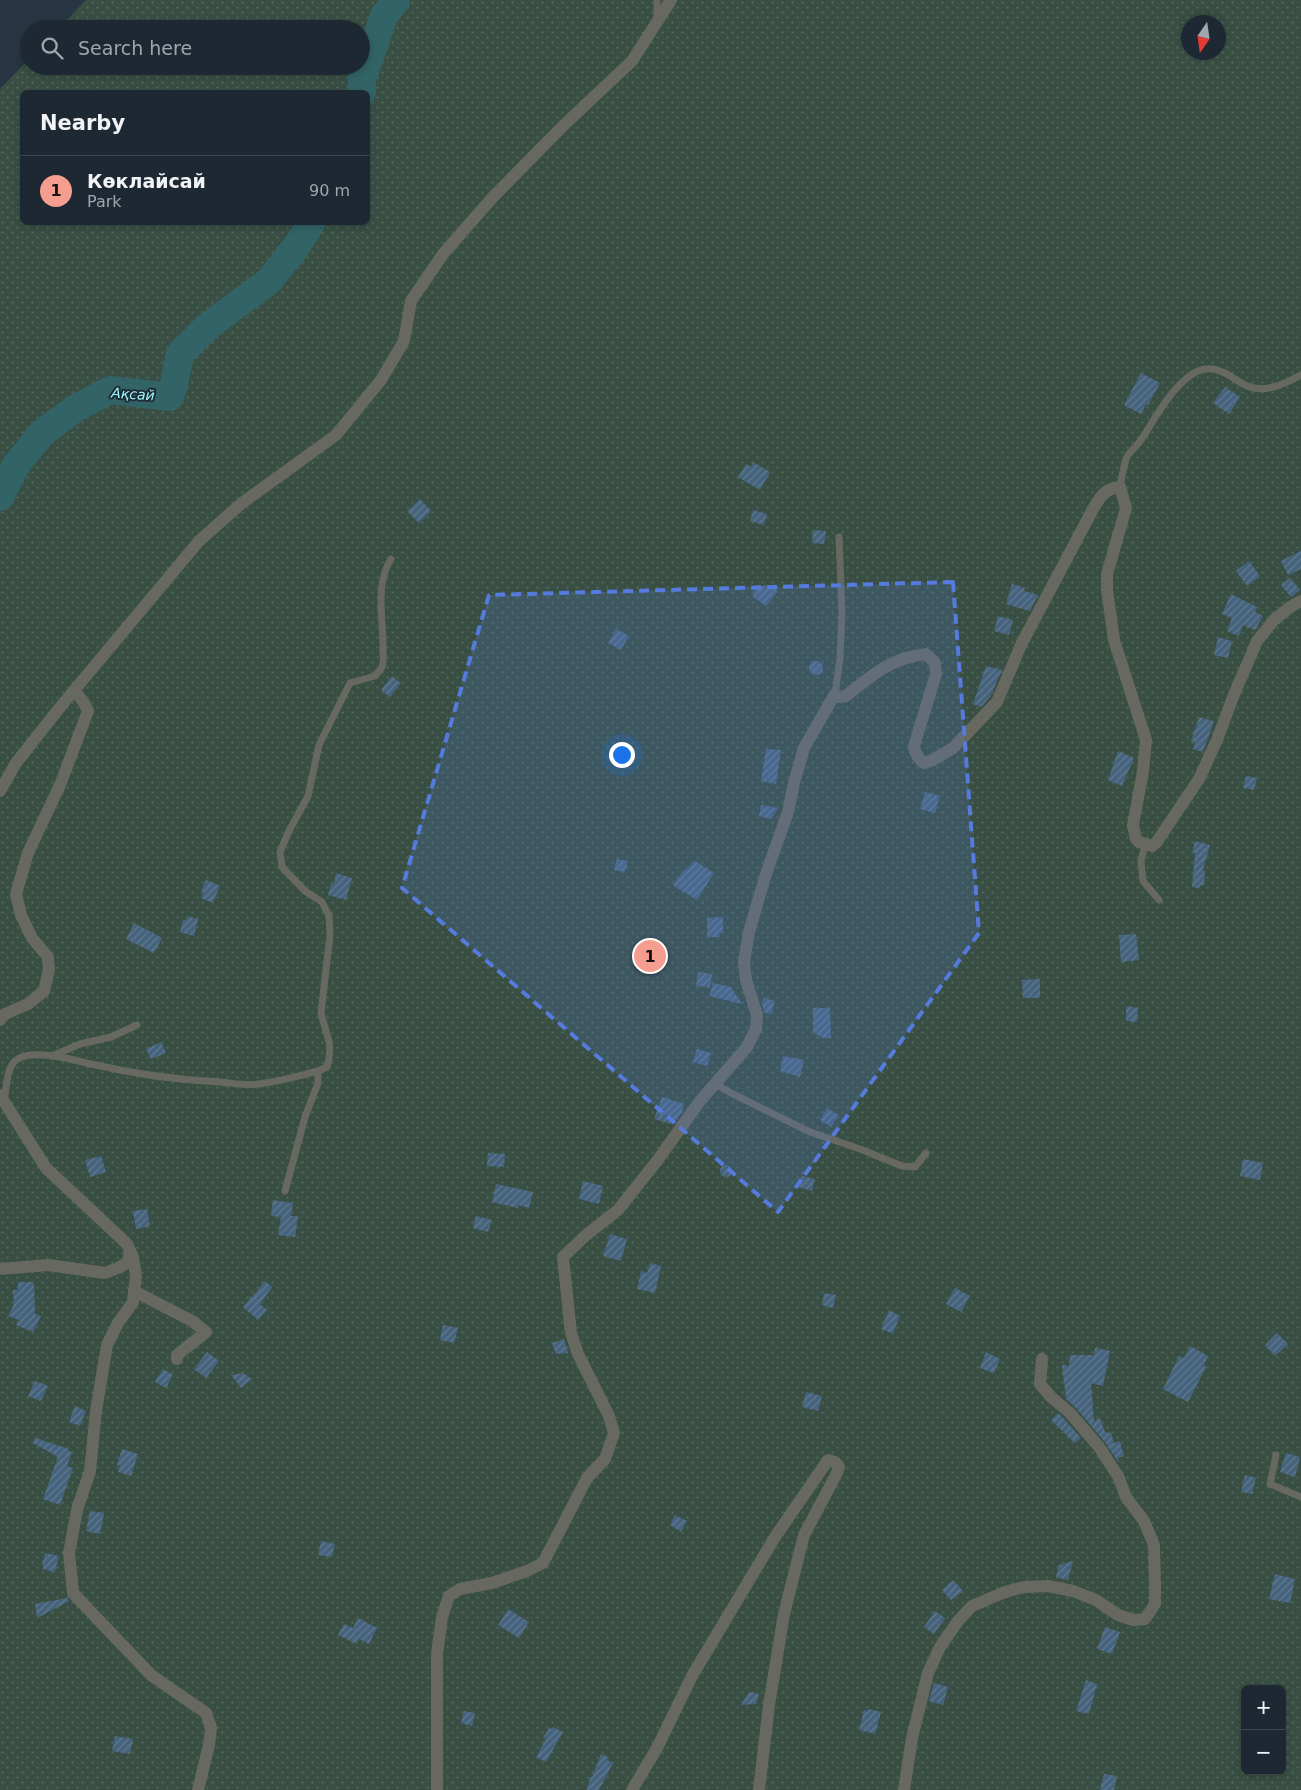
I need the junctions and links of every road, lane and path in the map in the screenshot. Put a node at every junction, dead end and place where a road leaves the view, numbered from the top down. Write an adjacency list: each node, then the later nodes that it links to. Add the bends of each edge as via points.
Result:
1 (657, 0): 3 (lane)
2 (671, 0): 3 (street)
3 (657, 24): 9 (street, via 632,61 564,124 443,254 411,301 404,341 380,380 336,434 242,503 199,541)
4 (1301, 374): 5 (lane, via 1279,386 1258,389 1208,368 1194,372 1171,396 1127,457)
5 (1120, 487): 10 (street, via 1109,488 1093,509 1021,645 997,702 953,748 924,763 915,752 914,746 936,674 935,662 926,654 908,656 888,665 846,696); 12 (street, via 1126,508 1107,574 1106,590 1114,640 1146,740 1133,825 1136,839)
6 (839, 536): 10 (lane, via 842,612)
7 (391, 559): 17 (lane, via 386,566 380,607 382,666 375,676 350,683 319,745 308,796 280,852 282,867 305,891 322,902 329,916 330,935 321,1013 331,1053 327,1067)
8 (1301, 601): 12 (street, via 1274,620 1257,641 1199,779 1156,843)
9 (75, 691): 11 (street, via 16,763); 14 (street, via 88,711 60,785 28,853 16,894 20,915 32,938 48,957 49,970 44,991)
10 (835, 694): 18 (street, via 804,748 788,812 749,932 744,962 757,1015 756,1030 747,1047)
11 (0, 791)
12 (1145, 845): 13 (lane, via 1141,860 1143,881)
13 (1159, 900)
14 (0, 1020)
15 (136, 1025): 16 (lane, via 111,1037 80,1044)
16 (52, 1056): 17 (lane, via 178,1080 257,1085); 19 (lane, via 28,1056 16,1061 9,1072)
17 (318, 1071): 21 (lane, via 318,1083 304,1117)
18 (715, 1084): 20 (lane, via 810,1132 902,1166 914,1167); 30 (street, via 618,1210 563,1257 571,1333 578,1354 610,1416 614,1434 605,1458 587,1478 543,1563 492,1583 460,1589 449,1596 442,1617 437,1654)
19 (2, 1098): 22 (street, via 46,1168 127,1244)
20 (926, 1153)
21 (285, 1191)
22 (130, 1252): 23 (street, via 128,1262 105,1273 48,1265); 24 (street, via 136,1276)
23 (0, 1269)
24 (134, 1291): 25 (street, via 192,1321 206,1332 177,1355); 29 (street, via 133,1302 107,1345 90,1471 77,1510 69,1553 73,1593 151,1675 206,1713 211,1728)
25 (177, 1359)
26 (1042, 1360): 33 (street, via 1040,1384 1099,1447 1118,1476 1126,1497 1144,1521 1154,1545 1155,1604 1145,1619 1133,1620 1081,1594 1048,1586 1005,1592 972,1606 940,1646 928,1673 912,1738)
27 (1276, 1455): 28 (lane, via 1270,1484)
28 (1301, 1497)
29 (198, 1790)
30 (437, 1790)
31 (632, 1790): 32 (street, via 658,1748 692,1676 775,1537 828,1460 836,1462 839,1467 804,1535 784,1614)
32 (759, 1790)
33 (904, 1790)

